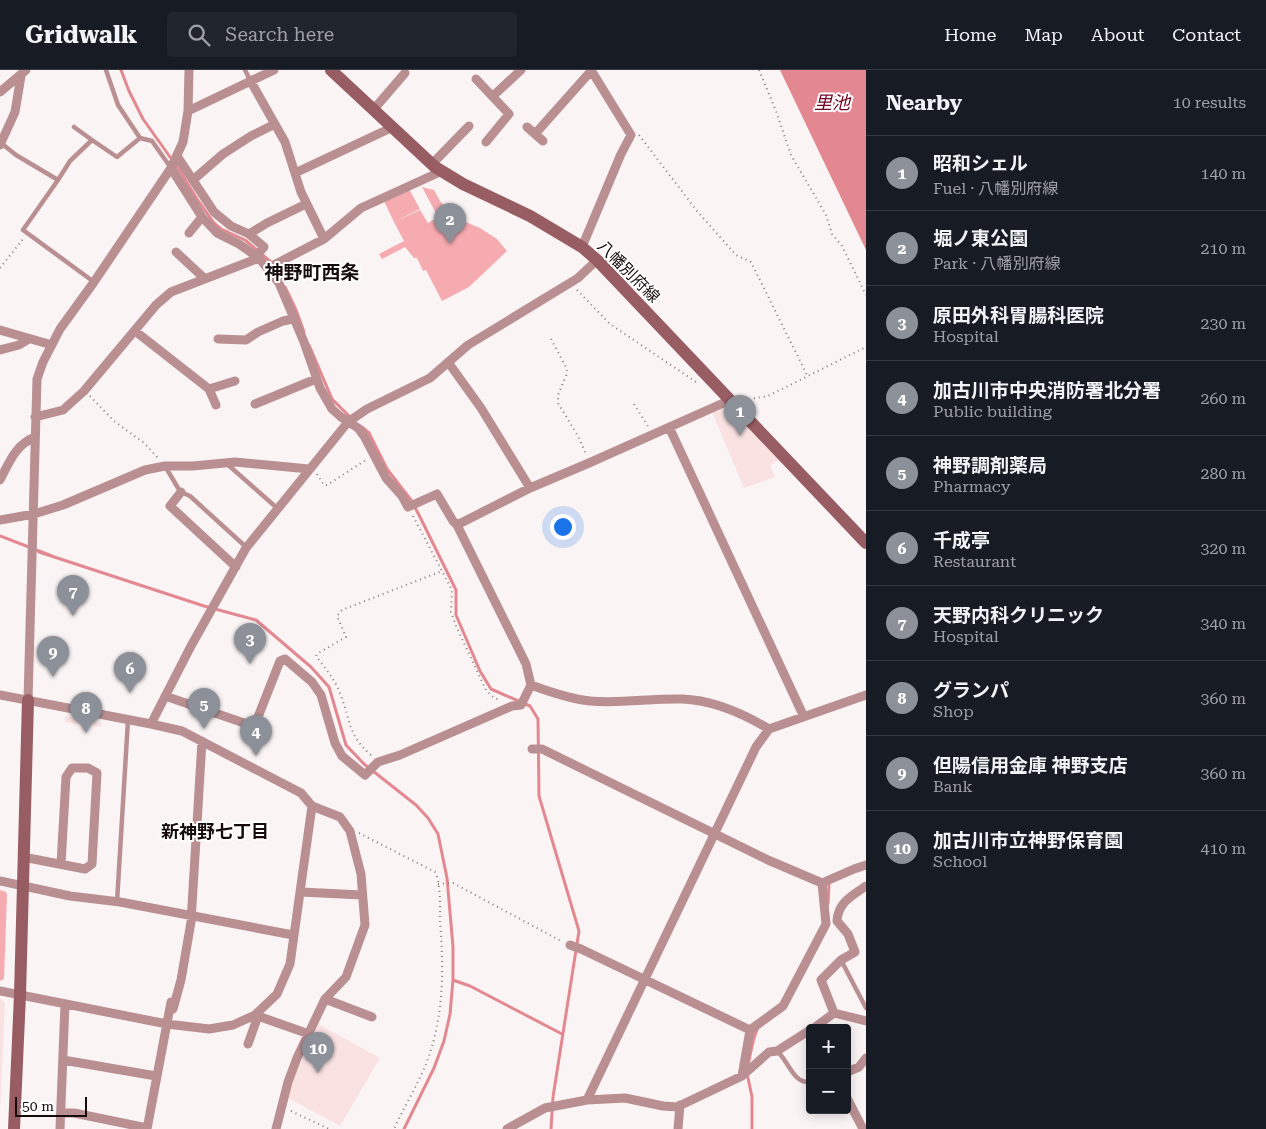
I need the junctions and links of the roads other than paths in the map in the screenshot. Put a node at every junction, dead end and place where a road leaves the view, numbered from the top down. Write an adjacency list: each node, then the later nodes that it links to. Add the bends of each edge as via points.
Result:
1 (106, 70): 22 (lane, via 118,105)
2 (189, 70): 15 (street)
3 (245, 70): 11 (lane)
4 (274, 70): 11 (street)
5 (331, 70): 14 (main road, 八幡別府線)
6 (521, 70): 13 (street)
7 (591, 70): 21 (street); 38 (street, via 631,135)
8 (23, 73): 12 (street); 26 (street, via 15,112)
9 (405, 73): 14 (street)
10 (476, 79): 13 (street)
11 (250, 80): 15 (street); 16 (street)
12 (0, 92)
13 (493, 96): 25 (street, via 509,114)
14 (374, 110): 19 (main road, 八幡別府線)
15 (188, 111): 27 (street, via 183,142)
16 (275, 124): 30 (street); 32 (street, via 224,154)
17 (469, 126): 29 (street)
18 (74, 127): 23 (lane)
19 (393, 127): 29 (main road, 八幡別府線); 30 (street)
20 (527, 127): 21 (street)
21 (535, 134): 24 (street)
22 (140, 138): 23 (lane, via 117,157); 28 (lane, via 152,141)
23 (92, 140): 31 (lane, via 70,161)
24 (542, 141)
25 (486, 142)
26 (0, 144): 31 (lane)
27 (177, 156): 28 (street); 32 (street)
28 (171, 168): 34 (street); 44 (street)
29 (437, 168): 37 (street, via 361,208); 38 (main road, 八幡別府線)
30 (295, 173): 33 (street)
31 (58, 180): 44 (lane, via 23,230)
32 (193, 180): 36 (street, via 214,212 231,226)
33 (306, 204): 36 (street); 37 (street)
34 (202, 216): 35 (street); 40 (street, via 218,233)
35 (189, 233)
36 (249, 234): 40 (street, via 264,247)
37 (324, 239): 42 (street)
38 (582, 247): 41 (main road, 八幡別府線)
39 (176, 252): 43 (street)
40 (257, 257): 42 (street); 43 (street)
41 (597, 260): 52 (street, via 578,278 485,334); 56 (main road, 八幡別府線)
42 (268, 268): 45 (street, via 279,283)
43 (204, 278): 47 (street, via 171,292)
44 (94, 282): 50 (street)
45 (293, 319): 49 (street, via 246,340); 53 (street)
46 (0, 330): 48 (street)
47 (134, 331): 55 (street); 59 (street, via 84,391 62,410)
48 (29, 339): 50 (street); 51 (street)
49 (218, 339)
50 (52, 345): 59 (street, via 37,379)
51 (0, 350)
52 (448, 362): 60 (street, via 430,378); 67 (street, via 482,408)
53 (316, 379): 58 (street, via 267,393); 60 (street, via 332,409)
54 (235, 381): 55 (street)
55 (208, 389): 57 (street)
56 (730, 400): 61 (street); 73 (main road, 八幡別府線)
57 (216, 404)
58 (255, 404)
59 (35, 418): 62 (street)
60 (348, 422): 65 (street); 72 (street, via 361,432 386,478 408,507 436,494)
61 (669, 427): 67 (street); 81 (street)
62 (35, 437): 66 (street, via 16,450); 70 (street)
63 (225, 462): 64 (street); 65 (street); 69 (lane)
64 (165, 466): 68 (lane); 70 (street, via 145,470)
65 (310, 467): 69 (street)
66 (0, 480)
67 (530, 488): 72 (street)
68 (182, 492): 74 (lane); 75 (street, via 170,506)
69 (278, 508): 74 (street)
70 (34, 514): 71 (street); 80 (street)
71 (0, 520)
72 (457, 525): 76 (street, via 526,664)
73 (866, 543)
74 (246, 548): 75 (street)
75 (236, 567): 79 (street)
76 (531, 685): 79 (street, via 517,706 378,762 365,775 342,756 320,695 312,682 285,659 280,661 256,722 250,725); 84 (street, via 591,701 684,699 736,712)
77 (0, 695): 80 (street)
78 (866, 695): 81 (street)
79 (166, 696): 83 (street)
80 (28, 700): 82 (street); 89 (main road)
81 (804, 717): 84 (street)
82 (128, 720): 83 (street); 98 (lane)
83 (151, 724): 85 (street, via 182,731)
84 (768, 729): 88 (street, via 756,747)
85 (202, 741): 87 (street, via 301,793); 99 (street)
86 (532, 749): 88 (street, via 542,749)
87 (312, 806): 96 (street); 97 (street, via 340,817 350,831 361,874)
88 (715, 833): 93 (street); 103 (street)
89 (23, 857): 90 (street); 94 (main road)
90 (60, 864): 90 (street, via 85,869 92,864 97,773 88,768 72,768 66,777)
91 (866, 865): 93 (street)
92 (0, 881): 94 (street)
93 (822, 883): 116 (street, via 826,924 783,1006)
94 (22, 886): 98 (street); 105 (main road)
95 (866, 886): 102 (street, via 843,903 837,914 837,922 848,934 854,952)
96 (301, 892): 97 (street); 100 (street)
97 (362, 895): 106 (street, via 365,924 346,977)
98 (117, 902): 99 (street)
99 (191, 919): 100 (street); 109 (street); 114 (street, via 186,921)
100 (294, 936): 111 (street, via 285,978 277,994)
101 (570, 945): 103 (street)
102 (841, 960): 108 (lane); 110 (street, via 821,980)
103 (645, 980): 116 (street); 127 (street)
104 (0, 991): 105 (street)
105 (20, 995): 107 (street); 132 (main road)
106 (325, 999): 112 (street); 118 (street)
107 (65, 1004): 114 (street); 122 (street)
108 (866, 1008)
109 (173, 1009)
110 (834, 1012): 113 (street); 115 (street)
111 (257, 1016): 114 (street, via 234,1025 209,1029); 118 (street); 119 (street)
112 (372, 1017)
113 (866, 1021)
114 (166, 1024): 124 (street)
115 (819, 1024)
116 (750, 1030): 125 (street)
117 (806, 1033): 120 (street)
118 (308, 1034): 134 (street, via 288,1082)
119 (248, 1044)
120 (777, 1051): 125 (street, via 769,1052); 126 (lane, via 796,1078)
121 (866, 1058): 123 (street, via 860,1067)
122 (63, 1060): 124 (street); 130 (street)
123 (851, 1070)
124 (156, 1076): 131 (street)
125 (742, 1076): 128 (street)
126 (806, 1083)
127 (587, 1100): 128 (street, via 624,1098 663,1106); 135 (street, via 545,1108)
128 (680, 1105): 136 (street)
129 (851, 1106): 137 (street)
130 (61, 1113): 131 (street); 133 (street)
131 (147, 1128)
132 (14, 1129)
133 (60, 1129)
134 (276, 1129)
135 (507, 1129)
136 (678, 1129)
137 (863, 1129)

